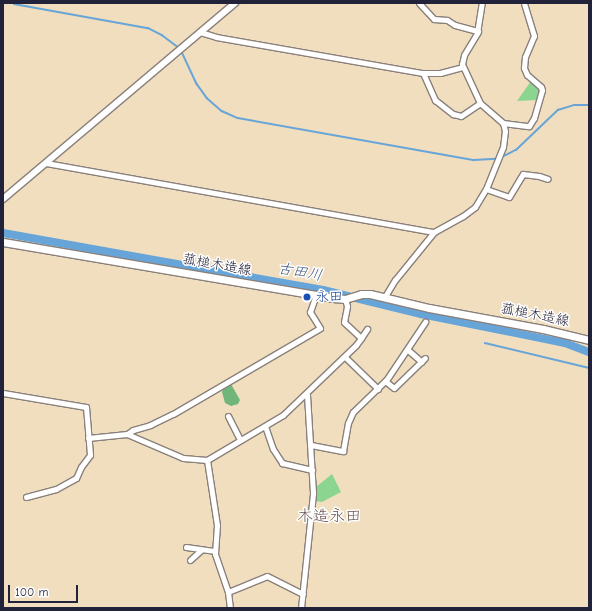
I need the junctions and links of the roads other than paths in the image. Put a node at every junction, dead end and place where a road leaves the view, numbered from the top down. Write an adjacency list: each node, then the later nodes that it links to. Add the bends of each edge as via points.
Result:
1 (235, 3): 6 (street)
2 (419, 3): 5 (street, via 434,19 447,20 455,25)
3 (482, 3): 5 (street)
4 (524, 3): 10 (street, via 534,36 525,57 524,68 527,75 542,90 529,126)
5 (478, 31): 7 (street, via 462,60)
6 (200, 32): 8 (street, via 216,37); 11 (street)
7 (462, 67): 8 (street, via 440,73); 9 (street)
8 (423, 73): 9 (street, via 435,100 453,114 461,116)
9 (480, 103): 10 (street)
10 (503, 122): 13 (street, via 503,147)
11 (46, 163): 14 (street); 15 (street)
12 (548, 179): 13 (street, via 523,174 509,197)
13 (486, 189): 15 (street, via 468,213)
14 (3, 199)
15 (434, 232): 18 (street)
16 (3, 242): 17 (main road, 菰槌木造線)
17 (316, 295): 19 (main road, 菰槌木造線); 32 (street, via 310,312 320,328 173,414)
18 (384, 298): 19 (main road, 菰槌木造線, via 357,294); 23 (main road, 菰槌木造線)
19 (345, 299): 22 (street, via 347,306 344,322)
20 (425, 322): 24 (street)
21 (367, 329): 22 (street)
22 (361, 338): 25 (street)
23 (589, 340)
24 (408, 350): 26 (street); 26 (street, via 424,360 394,388)
25 (345, 357): 27 (street); 29 (street)
26 (385, 381): 27 (street)
27 (378, 388): 35 (street, via 353,412 348,422 343,451)
28 (3, 393): 33 (street, via 86,407)
29 (307, 394): 31 (street, via 283,415); 35 (street)
30 (228, 416): 34 (street)
31 (265, 426): 34 (street); 37 (street, via 273,449 282,463)
32 (127, 434): 33 (street); 36 (street, via 183,458)
33 (88, 438): 38 (street, via 90,455 76,478 56,489)
34 (240, 440): 36 (street)
35 (311, 445): 37 (street)
36 (207, 460): 41 (street, via 216,525)
37 (312, 470): 44 (street, via 314,493)
38 (26, 497)
39 (186, 547): 40 (street)
40 (201, 550): 41 (street); 42 (street)
41 (214, 551): 43 (street)
42 (190, 560)
43 (228, 592): 44 (street, via 267,576); 45 (street)
44 (303, 594): 46 (street)
45 (230, 608)
46 (301, 608)

